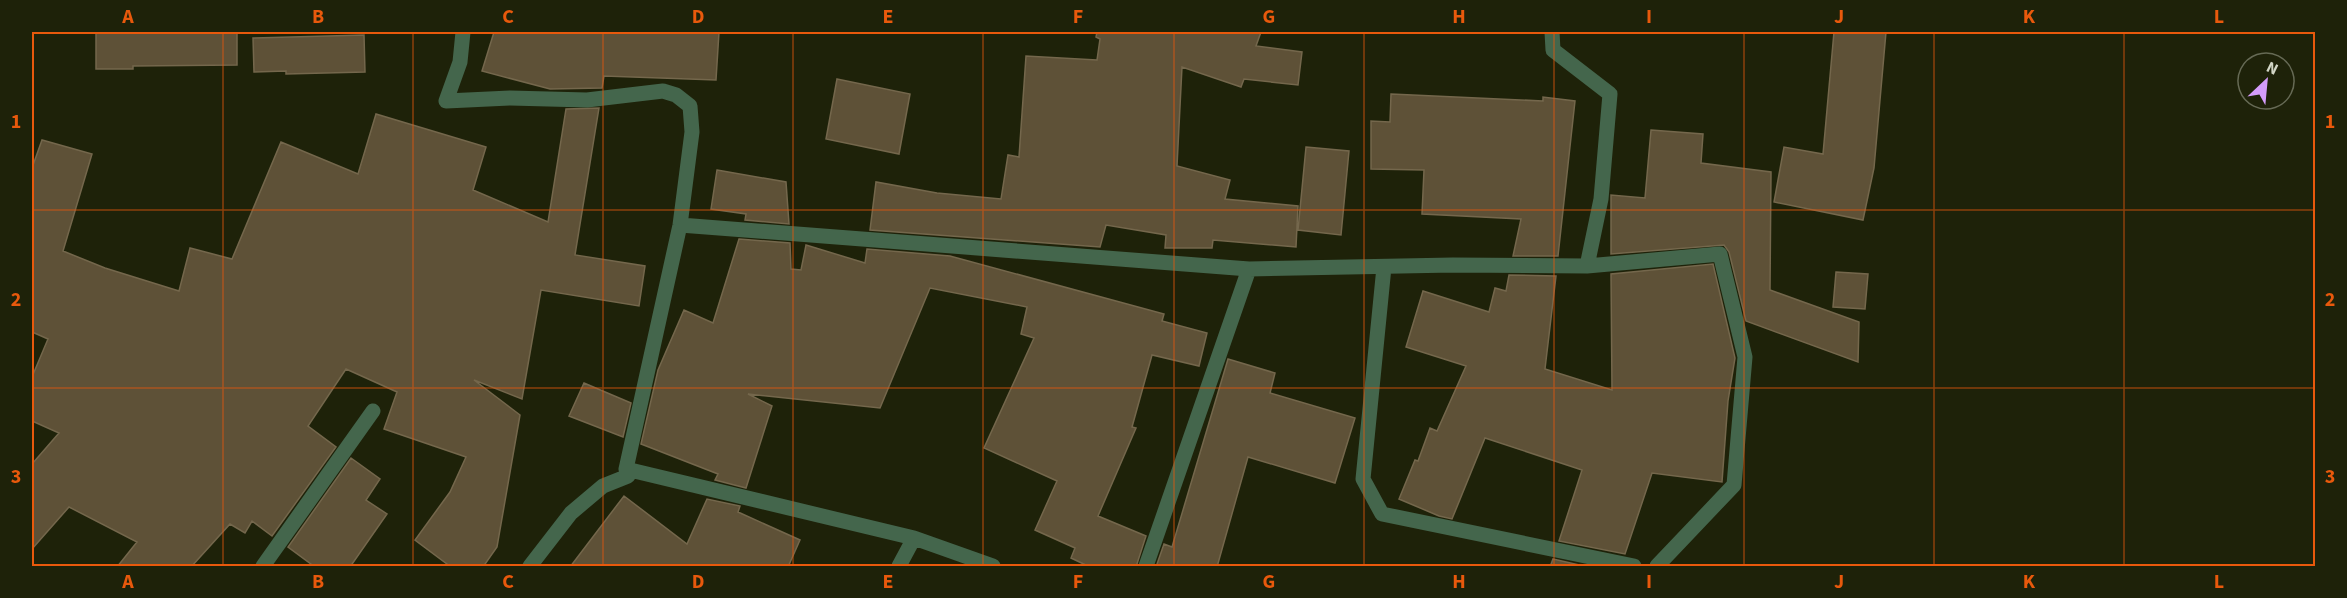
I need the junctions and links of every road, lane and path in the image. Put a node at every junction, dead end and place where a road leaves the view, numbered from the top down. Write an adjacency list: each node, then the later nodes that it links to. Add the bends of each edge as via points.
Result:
1 (463, 32): 3 (street, via 460,62 446,100 587,100 663,90 690,106 692,132)
2 (1552, 32): 4 (street, via 1553,50 1610,94 1601,199)
3 (680, 225): 6 (street); 8 (street)
4 (1587, 266): 5 (street); 16 (street, via 1720,254 1745,357 1734,485)
5 (1384, 267): 6 (street); 15 (street, via 1363,479 1382,514)
6 (1249, 268): 14 (street)
7 (373, 411): 10 (street)
8 (626, 469): 9 (street); 11 (street, via 628,476 603,486 572,513)
9 (914, 538): 12 (street); 13 (street)
10 (263, 567)
11 (530, 567)
12 (899, 567)
13 (993, 567)
14 (1146, 567)
15 (1634, 567)
16 (1658, 567)

